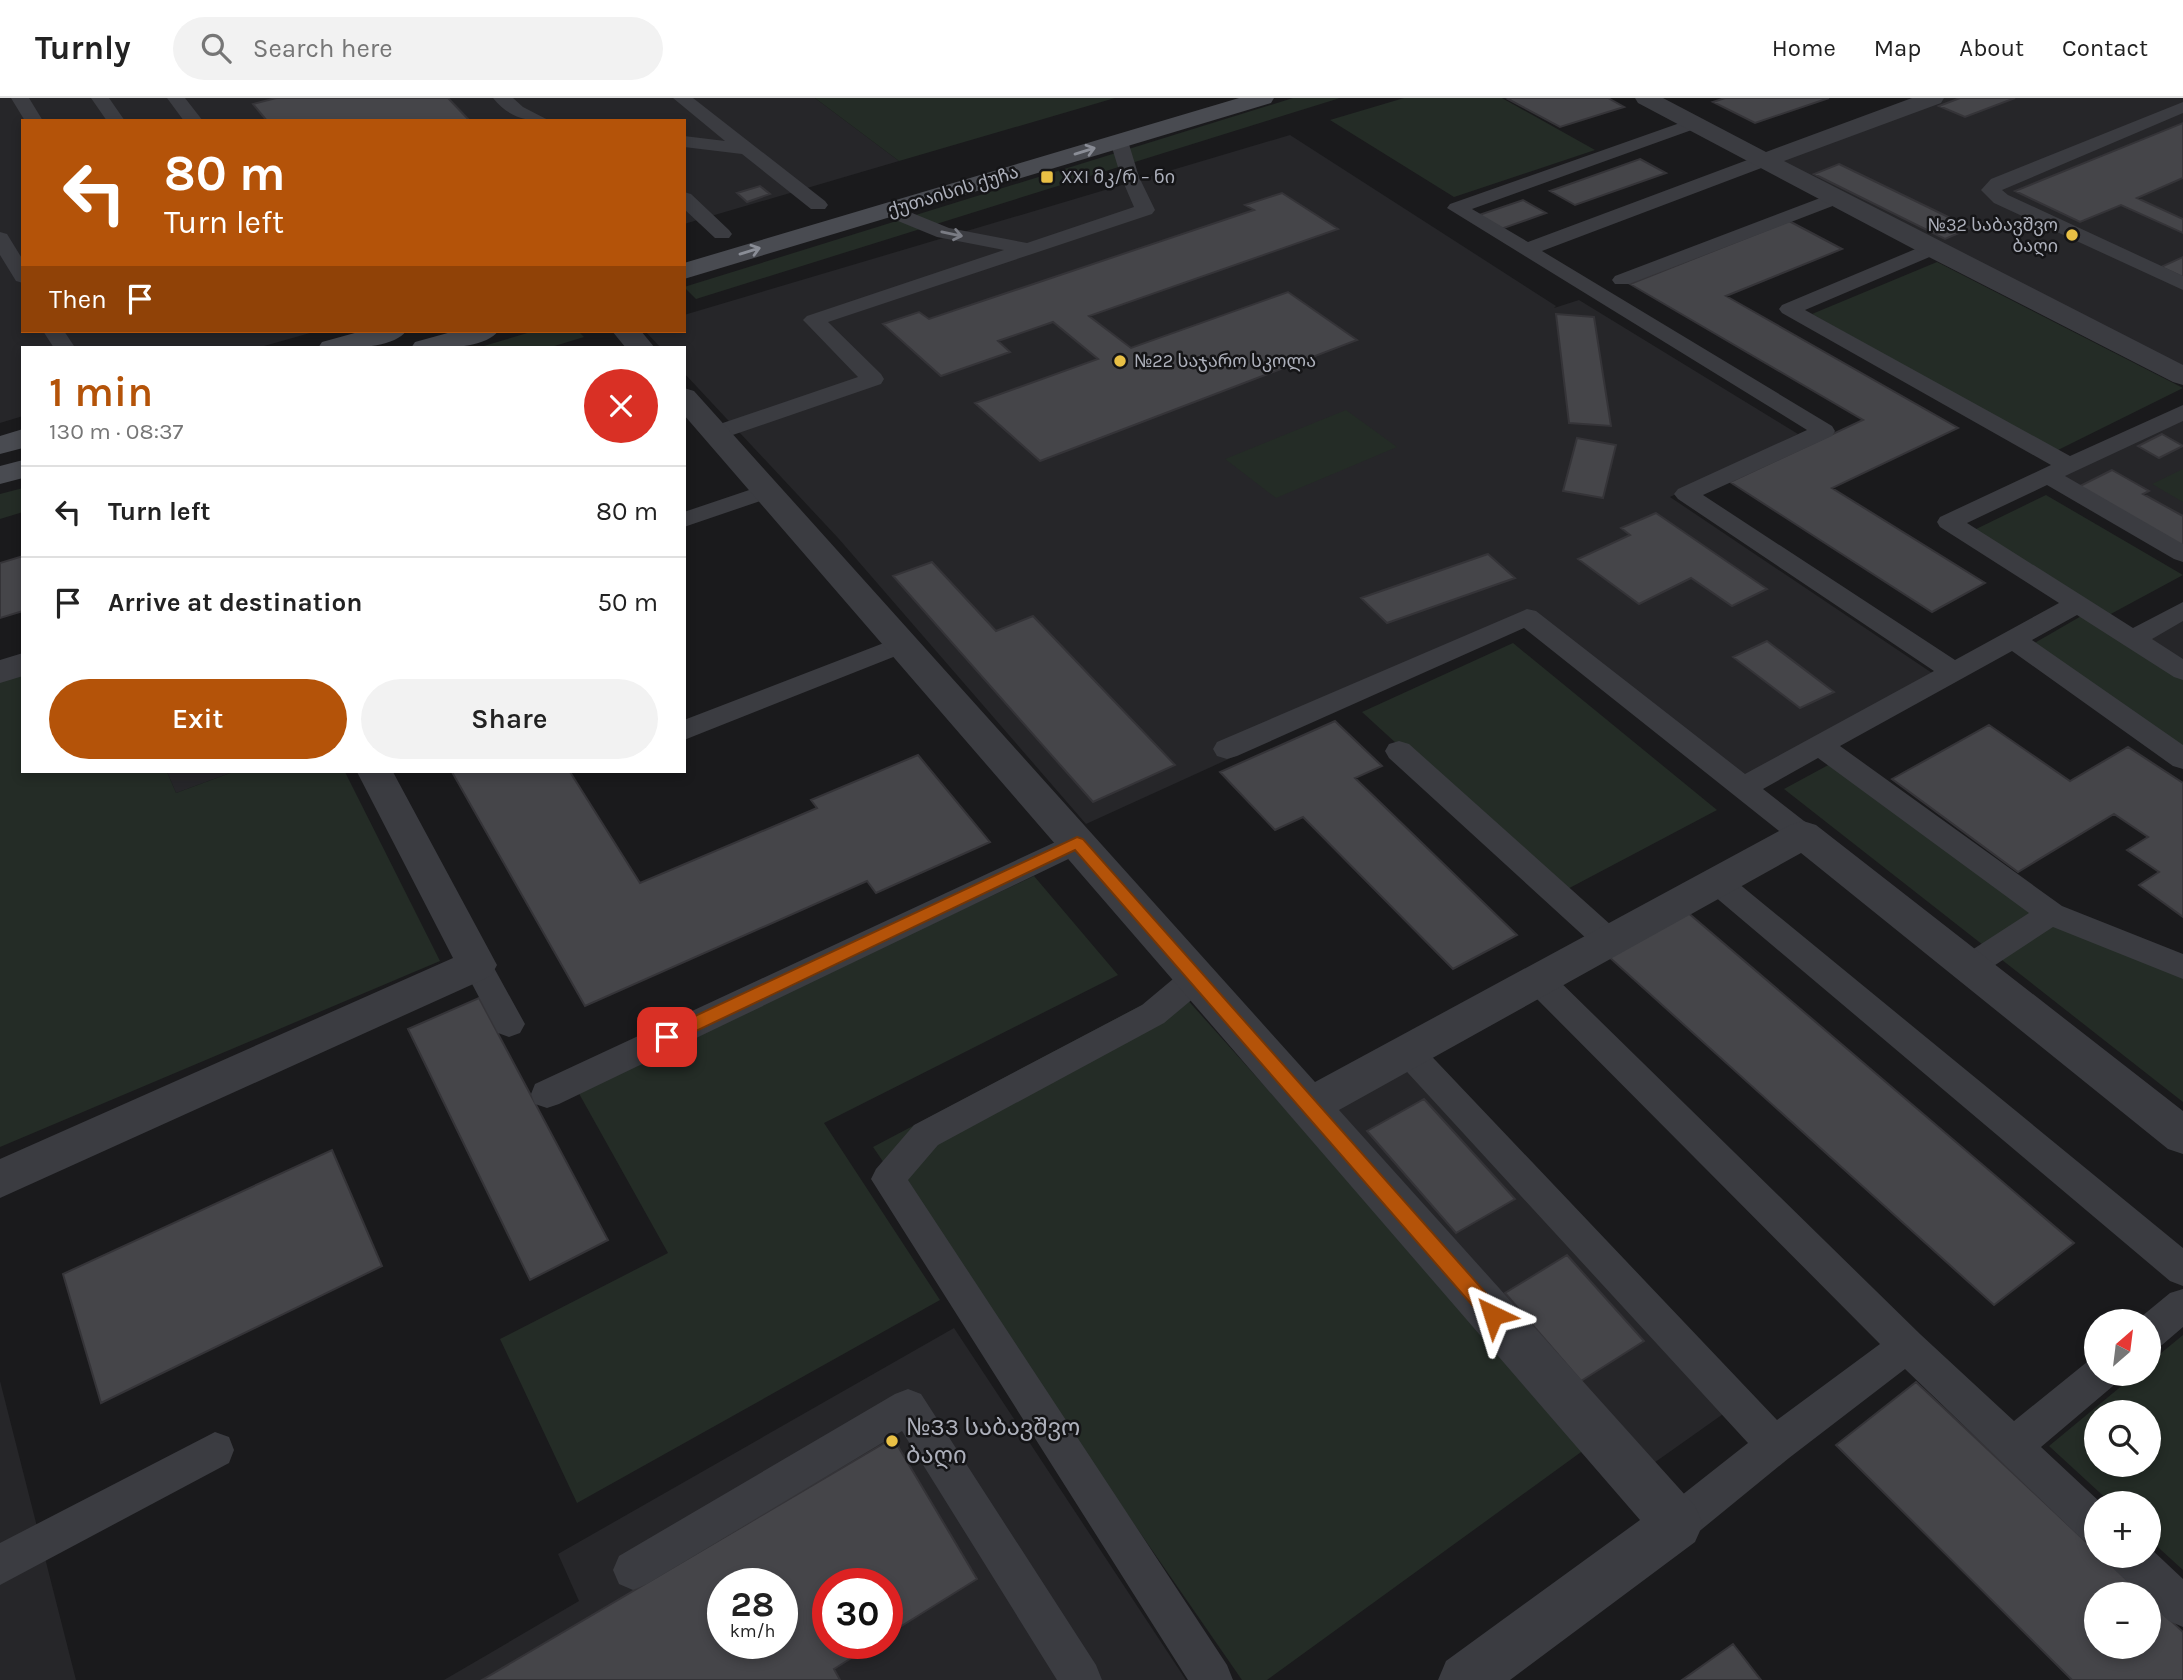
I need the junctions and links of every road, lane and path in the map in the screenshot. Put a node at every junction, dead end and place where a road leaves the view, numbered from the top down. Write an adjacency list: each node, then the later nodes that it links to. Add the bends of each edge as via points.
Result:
1 (20, 98): 11 (lane)
2 (100, 98): 12 (lane)
3 (177, 98): 13 (lane)
4 (502, 98): 14 (lane)
5 (682, 98): 19 (lane)
6 (1184, 98): 16 (street)
7 (1263, 98): 18 (street, ქუთაისის ქუჩა)
8 (1646, 98): 15 (street)
9 (1933, 98): 20 (street)
10 (2183, 107): 37 (lane, via 1998,183 1991,190 2001,199)
11 (33, 119)
12 (115, 119)
13 (193, 119)
14 (536, 119)
15 (1694, 123): 20 (street); 33 (lane, via 1457,208)
16 (1042, 140)
17 (686, 141): 19 (lane)
18 (1119, 141): 25 (street, ქუთაისის ქუჩა, one-way to 18); 31 (lane, via 1145,210)
19 (746, 149): 24 (lane)
20 (1765, 160): 22 (street); 33 (lane)
21 (843, 198): 24 (street)
22 (1836, 198): 32 (street); 36 (lane)
23 (686, 200): 28 (lane)
24 (818, 205): 26 (street)
25 (888, 210): 31 (lane, one-way to 31, via 944,233); 34 (street, ქუთაისის ქუჩა, one-way to 25)
26 (794, 213)
27 (746, 227): 28 (street)
28 (722, 234): 30 (street)
29 (0, 238): 35 (lane)
30 (697, 242)
31 (1029, 248): 45 (lane, via 814,320 873,379)
32 (1932, 249): 42 (street); 49 (lane, via 1789,309)
33 (1526, 250): 60 (lane, via 1824,431 1686,494)
34 (686, 270)
35 (16, 274)
36 (1622, 280)
37 (2183, 284)
38 (386, 333): 40 (street)
39 (477, 333): 41 (street)
40 (339, 346)
41 (432, 346)
42 (2183, 376)
43 (686, 402): 45 (street)
44 (2183, 412): 49 (lane)
45 (700, 438): 51 (street)
46 (21, 439): 47 (street)
47 (0, 445)
48 (21, 470): 50 (street)
49 (2059, 471): 53 (lane); 54 (lane, via 1948,523)
50 (0, 475)
51 (767, 491): 52 (lane); 58 (street)
52 (686, 519)
53 (2183, 554)
54 (2077, 604): 56 (lane); 57 (lane)
55 (2183, 610): 57 (lane)
56 (2013, 639): 60 (lane); 67 (lane)
57 (2133, 639): 61 (lane)
58 (902, 644): 63 (lane); 71 (street)
59 (21, 665): 62 (street)
60 (1953, 671): 64 (lane)
61 (2183, 671)
62 (0, 672)
63 (686, 730)
64 (1819, 745): 69 (lane); 73 (lane)
65 (1227, 750): 69 (lane, via 1527,617)
66 (1399, 751): 74 (lane)
67 (2183, 759)
68 (376, 773): 75 (street)
69 (1744, 786): 70 (lane)
70 (1803, 835): 72 (street); 76 (street)
71 (1077, 843): 78 (street); 82 (lane)
72 (1717, 883): 74 (street); 86 (lane)
73 (2051, 914): 76 (lane); 77 (lane)
74 (1610, 942): 79 (street)
75 (478, 965): 80 (lane); 85 (street)
76 (1969, 967): 84 (street)
77 (2183, 967)
78 (1196, 978): 83 (street); 101 (lane, via 1153,1014 926,1135 888,1179)
79 (1538, 980): 81 (street); 89 (lane)
80 (509, 1024)
81 (1408, 1052): 83 (street); 91 (lane)
82 (547, 1094)
83 (1309, 1106): 95 (street)
84 (2183, 1136)
85 (0, 1179)
86 (2183, 1270)
87 (2183, 1305): 88 (lane)
88 (2161, 1324)
89 (1907, 1346): 91 (lane); 92 (lane)
90 (2086, 1386): 92 (lane)
91 (1775, 1446): 95 (lane)
92 (2013, 1446): 94 (lane)
93 (215, 1450): 96 (lane)
94 (2084, 1514)
95 (1677, 1524): 102 (street)
96 (0, 1565)
97 (2142, 1568): 99 (lane)
98 (632, 1570): 100 (lane, via 908,1407)
99 (2183, 1607)
100 (1081, 1680)
101 (1212, 1680)
102 (1465, 1680)

